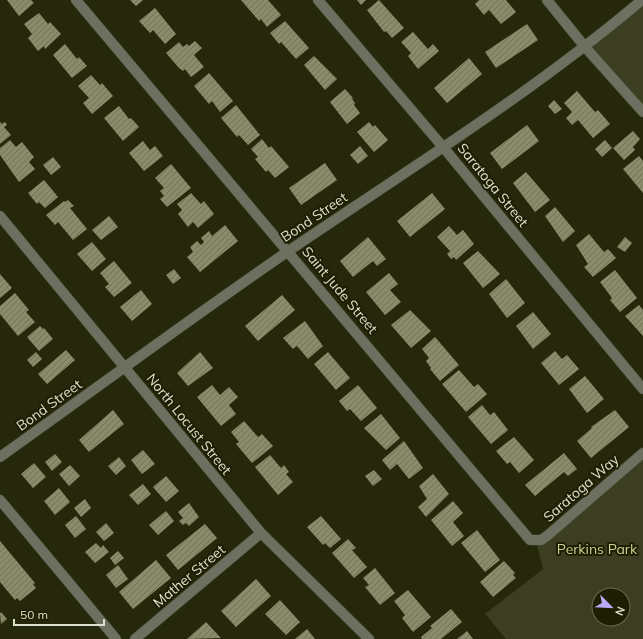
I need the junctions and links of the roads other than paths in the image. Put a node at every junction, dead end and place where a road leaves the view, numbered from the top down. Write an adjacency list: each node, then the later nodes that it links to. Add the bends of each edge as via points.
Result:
1 (76, 0): 9 (street, Saint Jude Street)
2 (318, 0): 7 (street, Saratoga Street)
3 (547, 0): 5 (street)
4 (642, 0): 5 (street, Bond Street)
5 (585, 47): 6 (street); 7 (street, Bond Street)
6 (643, 112)
7 (443, 147): 9 (street, Bond Street); 11 (street, Saratoga Street)
8 (0, 216): 10 (street, North Locust Street)
9 (289, 251): 10 (street, Bond Street); 16 (street, Saint Jude Street, via 524,534 530,540)
10 (125, 368): 13 (street, Bond Street); 15 (street, North Locust Street)
11 (643, 389)
12 (643, 453): 16 (street, Saratoga Way, via 547,536)
13 (0, 457)
14 (0, 500): 17 (street)
15 (261, 534): 18 (street, Mather Street); 19 (street, North Locust Street)
16 (536, 541)
17 (116, 639)
18 (136, 639)
19 (369, 639)

